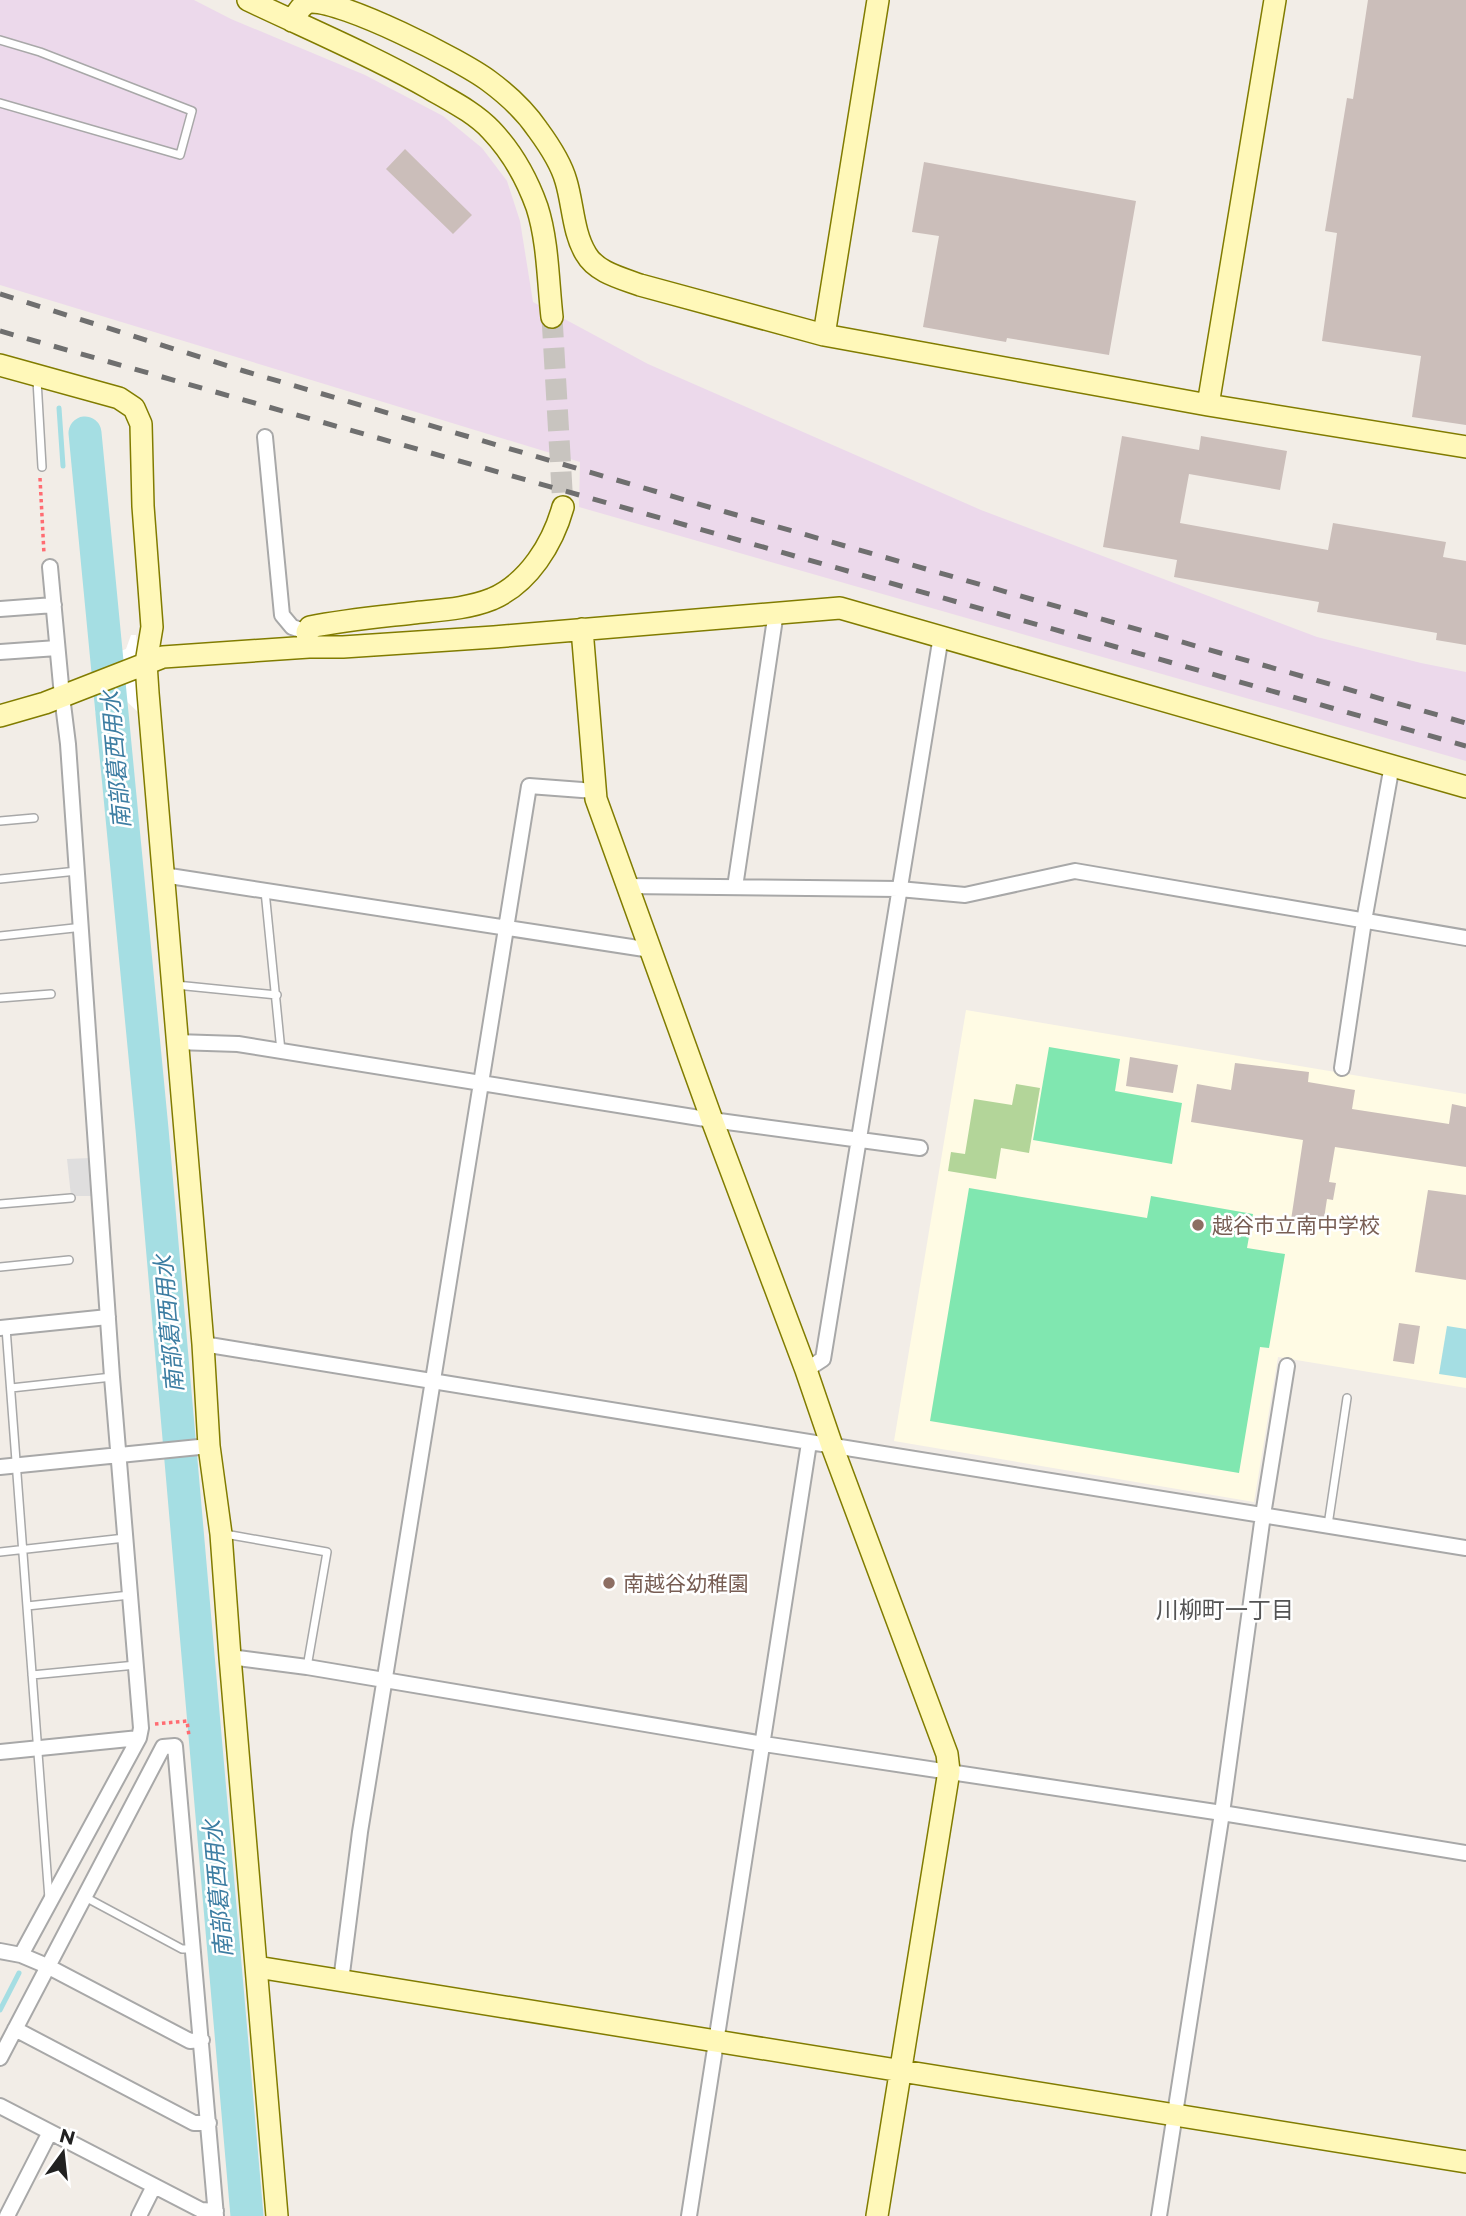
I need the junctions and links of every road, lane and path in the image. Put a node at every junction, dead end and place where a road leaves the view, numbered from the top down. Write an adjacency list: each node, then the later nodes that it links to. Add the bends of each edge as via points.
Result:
1 (248, 0): 4 (street)
2 (878, 0): 8 (street)
3 (1275, 0): 11 (street)
4 (292, 21): 7 (street, via 383,62 468,110 491,129 524,177 537,209); 8 (street, via 310,2 342,6 421,41 488,80 522,108 556,157 586,254 614,276)
5 (0, 40): 6 (lane, via 192,111 180,155)
6 (0, 103)
7 (552, 317)
8 (824, 335): 11 (street)
9 (0, 366): 10 (street)
10 (41, 377): 14 (lane); 25 (street, via 119,398 134,408 141,424 152,627)
11 (1209, 405): 13 (street)
12 (265, 437): 22 (street, via 282,615)
13 (1466, 447)
14 (42, 467): 16 (path, via 45,564)
15 (563, 507): 22 (street, via 549,545 518,582 495,598 464,608 310,627)
16 (51, 567): 17 (street)
17 (54, 605): 18 (street); 23 (street)
18 (0, 609)
19 (776, 612): 20 (street); 21 (street, via 841,608); 37 (street)
20 (582, 629): 22 (street, via 343,647); 30 (street)
21 (941, 636): 28 (street); 38 (street)
22 (308, 640): 25 (street, via 163,657)
23 (57, 648): 24 (street); 26 (street)
24 (0, 652)
25 (141, 666): 26 (street); 34 (street)
26 (61, 696): 27 (street); 33 (street)
27 (0, 716)
28 (1392, 765): 29 (street); 40 (street)
29 (1466, 787)
30 (595, 790): 36 (street); 42 (street, via 529,786)
31 (34, 818): 32 (lane)
32 (0, 821)
33 (77, 871): 35 (lane); 61 (street)
34 (163, 876): 39 (street); 46 (street)
35 (0, 878)
36 (626, 886): 37 (street); 45 (street)
37 (735, 887): 38 (street)
38 (899, 889): 40 (street, via 965,895 1075,871); 55 (street)
39 (265, 891): 42 (street); 48 (lane)
40 (1364, 921): 44 (street); 52 (street)
41 (74, 928): 43 (lane)
42 (507, 928): 45 (street); 53 (street)
43 (0, 936)
44 (1466, 938)
45 (651, 950): 54 (street)
46 (172, 985): 48 (lane); 50 (street)
47 (51, 993): 49 (lane)
48 (277, 995): 51 (lane)
49 (0, 998)
50 (176, 1042): 51 (street); 63 (street)
51 (281, 1051): 53 (street)
52 (1342, 1068)
53 (481, 1082): 54 (street); 67 (street)
54 (712, 1120): 55 (street); 65 (street)
55 (857, 1141): 56 (street); 65 (street, via 823,1359)
56 (920, 1148)
57 (71, 1198): 58 (lane)
58 (0, 1205)
59 (69, 1260): 60 (lane)
60 (0, 1267)
61 (108, 1317): 62 (street); 66 (street)
62 (3, 1328): 68 (lane)
63 (203, 1344): 67 (street); 72 (street)
64 (1287, 1366): 76 (street)
65 (806, 1370): 71 (street)
66 (112, 1377): 68 (lane); 73 (street)
67 (434, 1381): 70 (street); 89 (street)
68 (11, 1388): 74 (lane)
69 (1347, 1398): 77 (lane)
70 (809, 1443): 71 (street); 91 (street)
71 (832, 1446): 76 (street); 94 (street, via 947,1754)
72 (204, 1447): 73 (street); 78 (street)
73 (119, 1455): 74 (street); 79 (street)
74 (17, 1465): 75 (street); 81 (lane)
75 (0, 1467)
76 (1263, 1516): 77 (street); 95 (street)
77 (1328, 1526): 80 (street)
78 (221, 1534): 85 (street); 87 (lane, via 327,1552)
79 (125, 1538): 81 (lane); 83 (street)
80 (1466, 1548)
81 (23, 1550): 82 (lane); 84 (lane)
82 (0, 1552)
83 (130, 1595): 84 (lane); 86 (street)
84 (27, 1605): 88 (lane)
85 (230, 1657): 87 (street); 103 (street)
86 (136, 1665): 88 (lane); 90 (street)
87 (307, 1667): 89 (street)
88 (32, 1675): 92 (lane)
89 (385, 1680): 91 (street); 104 (street)
90 (139, 1738): 92 (street); 98 (street)
91 (764, 1744): 94 (street); 107 (street)
92 (38, 1748): 93 (street); 98 (lane)
93 (0, 1752)
94 (949, 1771): 95 (street); 109 (street)
95 (1222, 1813): 96 (street); 111 (street)
96 (1466, 1853)
97 (85, 1896): 99 (lane, via 182,1949); 99 (street, via 163,1746 175,1746); 102 (street)
98 (50, 1904): 101 (street)
99 (194, 1949): 106 (street)
100 (0, 1951): 101 (street)
101 (21, 1955): 102 (street)
102 (47, 1966): 105 (street); 106 (street, via 190,2041)
103 (257, 1967): 104 (street); 119 (street)
104 (341, 1980): 107 (street)
105 (15, 2029): 108 (street); 112 (street, via 194,2123)
106 (202, 2040): 112 (street)
107 (715, 2042): 109 (street); 120 (street)
108 (0, 2058)
109 (901, 2071): 111 (street); 121 (street)
110 (0, 2106): 113 (street)
111 (1174, 2113): 114 (street); 122 (street)
112 (209, 2123): 116 (street)
113 (50, 2132): 115 (street); 117 (street)
114 (1466, 2162)
115 (154, 2186): 116 (street); 118 (street)
116 (216, 2213)
117 (7, 2216)
118 (139, 2216)
119 (277, 2216)
120 (689, 2216)
121 (877, 2216)
122 (1159, 2216)

